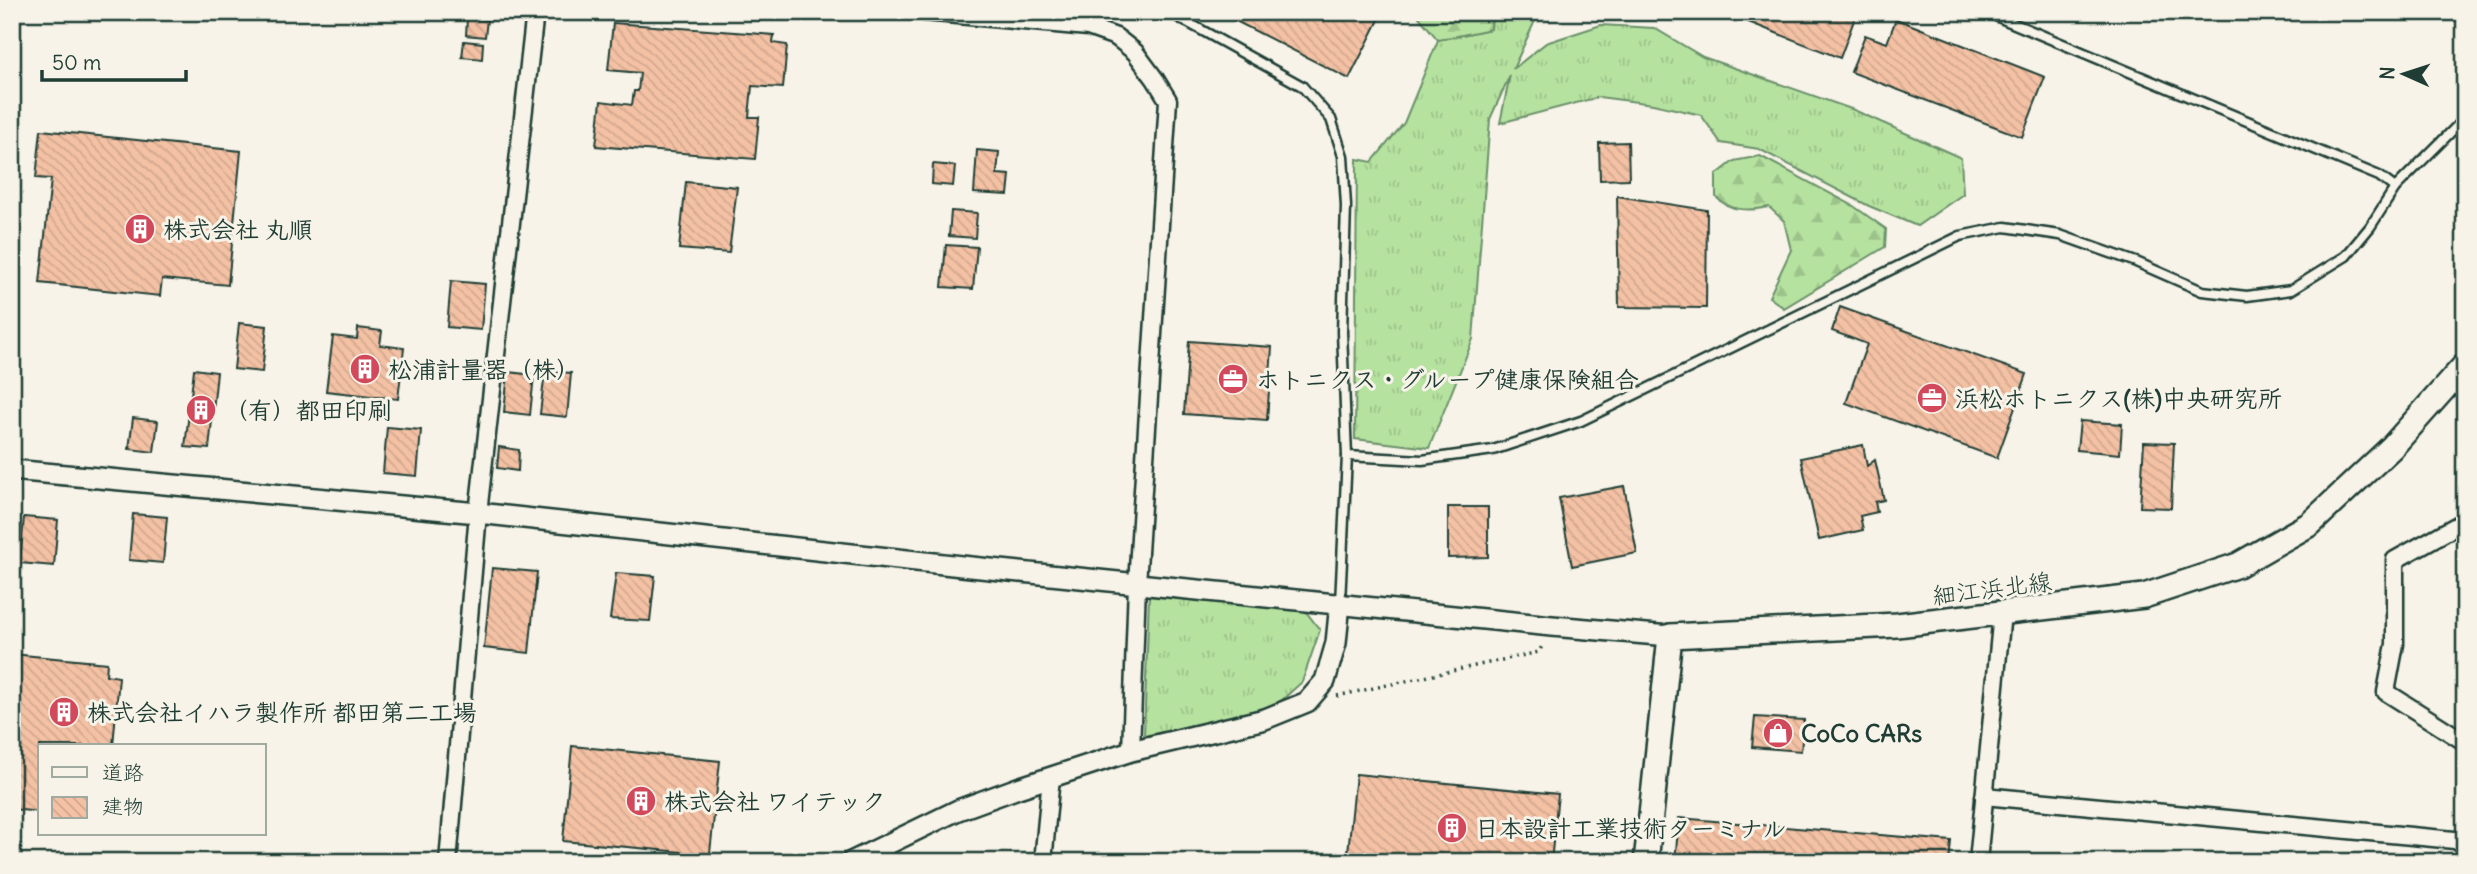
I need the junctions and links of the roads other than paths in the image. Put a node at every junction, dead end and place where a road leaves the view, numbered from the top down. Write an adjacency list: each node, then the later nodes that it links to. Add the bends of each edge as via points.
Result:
1 (535, 12): 10 (street)
2 (923, 12): 12 (street, via 1088,27 1116,37 1135,52 1168,100)
3 (1169, 12): 8 (lane, via 1302,86 1331,119 1343,156 1346,206 1342,332)
4 (1986, 12): 6 (lane, via 2379,176)
5 (2465, 118): 6 (lane)
6 (2395, 188): 8 (lane, via 2346,256 2291,290 2247,296 2202,290 2060,236 2005,227 1960,236 1581,421 1493,450 1422,460)
7 (2465, 365): 14 (main road, 細江浜北線, via 2392,447 2310,524 2238,565 2144,596)
8 (1347, 456): 13 (lane)
9 (12, 470): 10 (street)
10 (478, 513): 12 (street); 21 (street)
11 (2465, 521): 16 (street, via 2395,560 2395,644 2386,692)
12 (1137, 584): 13 (street); 17 (street)
13 (1340, 603): 15 (street); 17 (street, via 1336,643 1325,681 1307,702 1265,719)
14 (2002, 613): 15 (main road, 細江浜北線, via 1897,625); 19 (street)
15 (1670, 636): 24 (main road)
16 (2465, 743)
17 (1131, 751): 18 (street)
18 (1051, 777): 22 (street, via 958,810); 23 (street)
19 (1984, 796): 20 (street); 25 (street)
20 (2465, 841)
21 (448, 862)
22 (851, 862)
23 (1043, 862)
24 (1646, 862)
25 (1978, 862)

